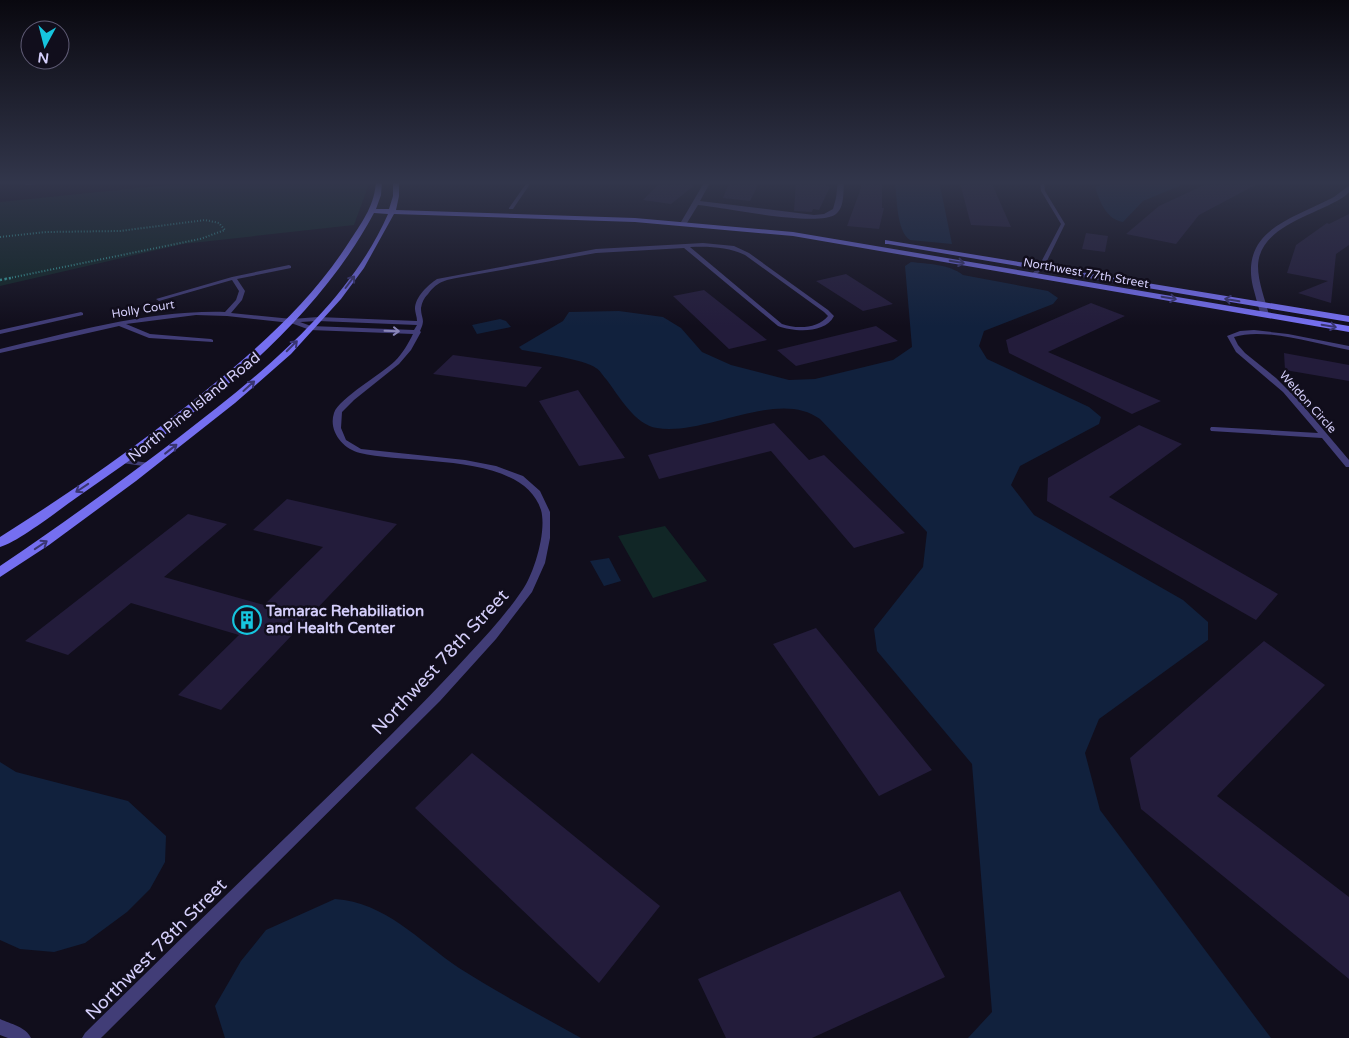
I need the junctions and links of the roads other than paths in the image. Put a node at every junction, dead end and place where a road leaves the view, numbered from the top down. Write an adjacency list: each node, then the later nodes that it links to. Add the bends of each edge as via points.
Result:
1 (361, 229): 18 (street, North Pine Island Road, via 342,263)
2 (383, 229): 19 (street, North Pine Island Road, one-way to 2, via 349,284)
3 (761, 229): 10 (street, Northwest 77th Street, one-way to 10)
4 (812, 229): 9 (street, Northwest 77th Street)
5 (1060, 229): 9 (lane)
6 (1276, 229): 13 (street, via 1261,244 1254,264)
7 (685, 246): 7 (lane, via 719,246 747,254 826,311 829,320 798,329 780,325); 21 (lane, via 576,253 439,280 420,300)
8 (289, 267): 11 (lane)
9 (1041, 268): 10 (lane); 13 (street, Northwest 77th Street, one-way to 9)
10 (1034, 275): 16 (street, Northwest 77th Street, one-way to 16)
11 (234, 278): 12 (lane); 15 (lane, via 242,292)
12 (159, 299)
13 (1262, 305): 16 (street); 17 (street, Northwest 77th Street)
14 (81, 314): 23 (lane)
15 (227, 314): 18 (lane, Holly Court); 20 (lane, Holly Court, via 163,316)
16 (1265, 314): 22 (street, Northwest 77th Street, one-way to 22)
17 (1349, 319)
18 (292, 321): 19 (lane); 19 (lane); 29 (street, North Pine Island Road, via 200,401)
19 (314, 323): 21 (lane, one-way to 21); 21 (lane); 30 (street, North Pine Island Road, one-way to 19, via 234,400)
20 (121, 324): 24 (lane, via 149,336); 26 (lane, Holly Court)
21 (420, 328): 36 (lane, Northwest 78th Street, via 397,363 338,412 337,428 343,441 359,450 465,462 520,478 537,493 546,512 546,538 540,563 527,592 436,698)
22 (1349, 329)
23 (0, 332)
24 (210, 342)
25 (1349, 348): 28 (lane, Weldon Circle, via 1260,332 1230,336 1244,357 1280,385)
26 (0, 351)
27 (1214, 429): 28 (lane)
28 (1322, 436): 31 (lane, Weldon Circle)
29 (122, 461): 30 (lane); 32 (street, North Pine Island Road, one-way to 32)
30 (150, 465): 33 (street, North Pine Island Road, one-way to 30)
31 (1349, 465)
32 (0, 543)
33 (0, 572)
34 (0, 1028): 35 (lane)
35 (23, 1038)
36 (90, 1038)

